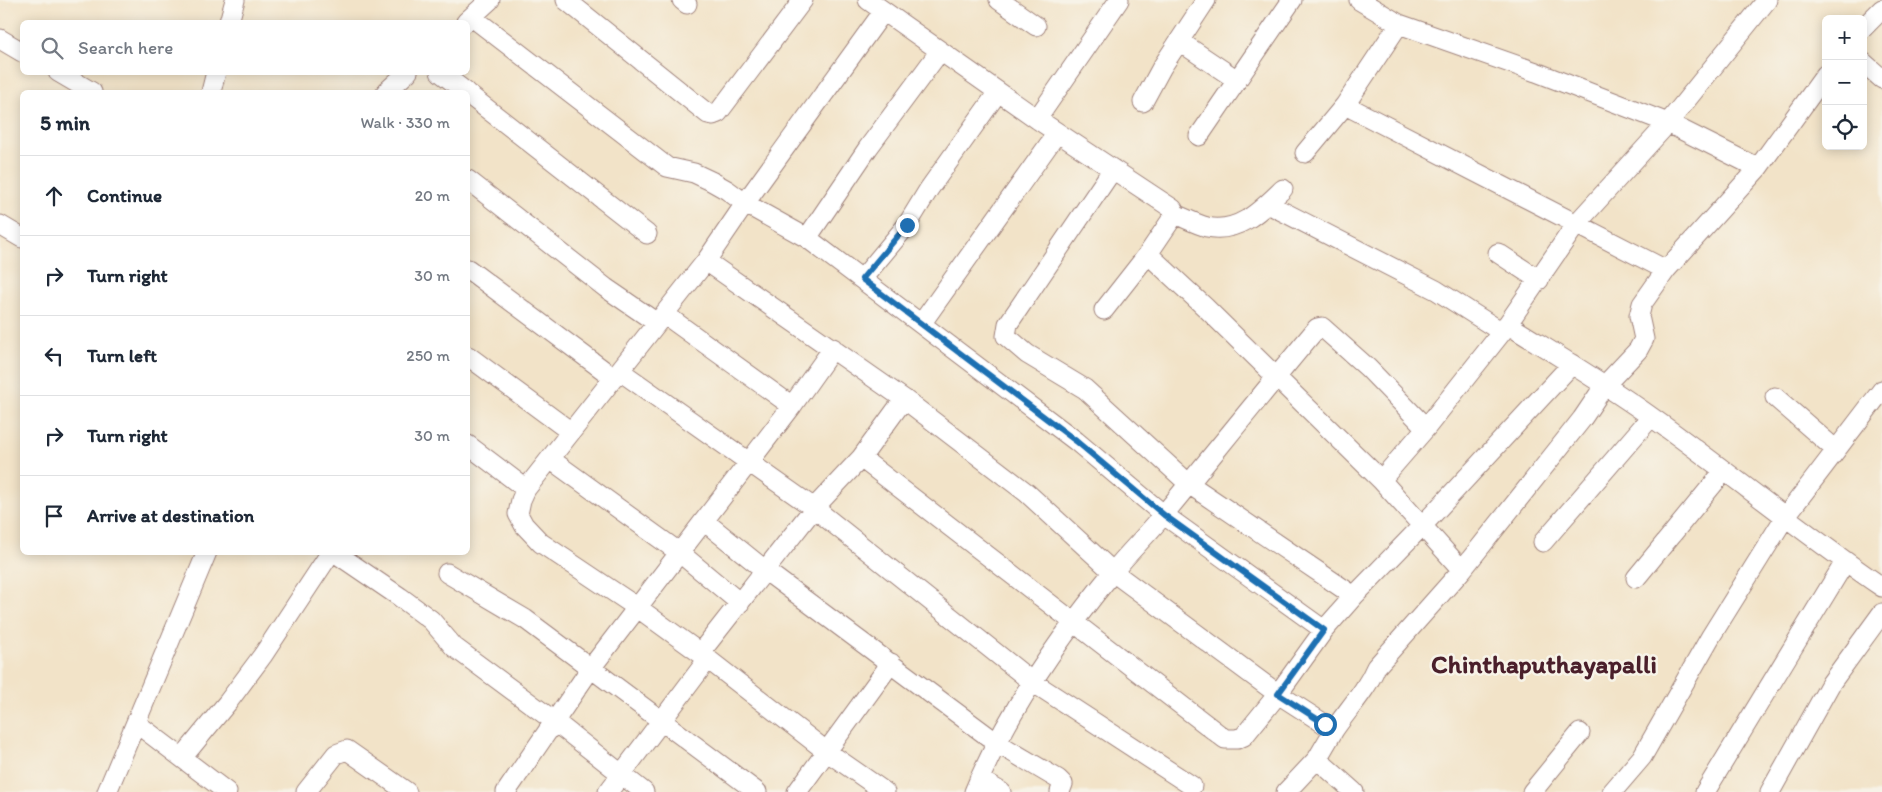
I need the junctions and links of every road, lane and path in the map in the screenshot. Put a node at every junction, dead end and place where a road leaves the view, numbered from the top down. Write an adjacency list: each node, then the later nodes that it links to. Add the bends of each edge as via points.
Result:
1 (235, 0): 14 (street)
2 (490, 0): 15 (street)
3 (566, 0): 4 (street, via 713,115)
4 (803, 0)
5 (868, 0): 13 (street)
6 (999, 0): 19 (street)
7 (1119, 0): 40 (street)
8 (1206, 0): 21 (street)
9 (1292, 0): 30 (street)
10 (1359, 0): 17 (street)
11 (1767, 0): 41 (street)
12 (1882, 9): 18 (street)
13 (883, 12): 23 (street); 49 (street)
14 (230, 20)
15 (469, 20)
16 (470, 21): 49 (street, via 667,167 694,173)
17 (1399, 24): 39 (street); 41 (street)
18 (1867, 24)
19 (1036, 26)
20 (0, 39): 22 (street)
21 (1179, 41): 30 (street); 38 (street)
22 (20, 51)
23 (940, 51): 36 (street); 56 (street)
24 (1867, 66): 29 (street)
25 (63, 75): 32 (street)
26 (215, 75): 33 (street)
27 (405, 75): 34 (street)
28 (444, 75): 35 (street)
29 (1882, 79)
30 (1237, 80): 43 (street)
31 (1822, 80): 45 (street)
32 (89, 90)
33 (212, 90)
34 (388, 90)
35 (463, 90)
36 (998, 92): 40 (street); 62 (street, via 907,225)
37 (470, 95): 54 (street)
38 (1143, 102)
39 (1345, 105): 44 (street); 52 (street)
40 (1037, 119): 42 (street)
41 (1668, 123): 45 (street); 52 (street)
42 (1058, 132): 46 (street); 66 (street)
43 (1199, 136)
44 (1305, 153)
45 (1758, 168): 61 (street)
46 (1113, 169): 51 (street, via 1173,209); 88 (street, via 1008,324 1006,336 1027,354 1085,389)
47 (470, 182): 65 (street, via 606,288)
48 (1283, 189): 50 (street)
49 (746, 204): 56 (street); 59 (street)
50 (1268, 204): 51 (street, via 1230,228 1207,227); 67 (street)
51 (1175, 214): 58 (street)
52 (1577, 223): 61 (street); 63 (street)
53 (0, 225): 55 (street)
54 (647, 234)
55 (20, 237)
56 (807, 238): 62 (street)
57 (1498, 253): 63 (street)
58 (1148, 254): 64 (street); 72 (street)
59 (706, 261): 65 (street); 68 (street)
60 (470, 270): 71 (street)
61 (1666, 270): 73 (street, via 1642,304 1640,316 1644,339 1638,350)
62 (862, 279): 66 (street)
63 (1539, 280): 67 (street)
64 (1104, 310)
65 (661, 319): 71 (street); 77 (street)
66 (921, 324): 91 (street, via 1076,441)
67 (1504, 328): 70 (street); 79 (street)
68 (833, 348): 76 (street); 77 (street)
69 (470, 357): 80 (street)
70 (1572, 364): 73 (street); 94 (street)
71 (617, 375): 80 (street); 85 (street)
72 (1276, 377): 79 (street, via 1317,328 1322,327 1368,368); 87 (street); 88 (street)
73 (1605, 385): 78 (street); 101 (street, via 1582,419)
74 (1882, 390): 82 (street)
75 (1775, 397): 82 (street)
76 (904, 400): 83 (street); 103 (street, via 1027,493)
77 (792, 406): 85 (street)
78 (1651, 417): 86 (street); 95 (street)
79 (1426, 428): 87 (street)
80 (571, 432): 84 (street)
81 (470, 447): 89 (street)
82 (1836, 450): 92 (street)
83 (861, 458): 90 (street); 111 (street)
84 (550, 459): 89 (street); 96 (street)
85 (748, 462): 90 (street); 93 (street)
86 (1724, 471): 92 (street); 105 (street)
87 (1381, 480): 94 (street)
88 (1188, 484): 91 (street); 107 (street)
89 (526, 489): 109 (street, via 518,514 524,525 541,542)
90 (814, 508): 102 (street); 116 (street)
91 (1164, 515): 103 (street); 112 (street)
92 (1785, 517): 100 (street); 145 (street, via 1711,636 1642,757)
93 (704, 521): 96 (street); 102 (street)
94 (1422, 526): 101 (street); 107 (street)
95 (1543, 542)
96 (680, 553): 108 (street); 109 (street)
97 (206, 555): 120 (street)
98 (331, 555): 125 (street, via 263,656)
99 (337, 555): 118 (street, via 431,620 454,647)
100 (1845, 562): 106 (street); 146 (street)
101 (1462, 570): 121 (street, via 1376,667 1369,684)
102 (766, 571): 108 (street); 114 (street)
103 (1113, 572): 111 (street); 117 (street)
104 (447, 573): 115 (street, via 525,619)
105 (1636, 578)
106 (1879, 580)
107 (1354, 596): 112 (street)
108 (740, 603): 113 (street)
109 (638, 608): 113 (street); 115 (street)
110 (1882, 613): 147 (street, via 1831,683)
111 (1074, 622): 116 (street); 117 (street, via 1225,739 1244,736)
112 (1324, 630): 117 (street)
113 (704, 656): 119 (street); 124 (street)
114 (892, 663): 123 (street); 124 (street)
115 (592, 668): 118 (street); 119 (street)
116 (1031, 681): 123 (street); 129 (street)
117 (1278, 694): 121 (street)
118 (554, 721): 127 (street); 130 (street)
119 (661, 721): 127 (street); 137 (street)
120 (136, 723): 125 (street); 131 (street)
121 (1334, 730): 126 (street)
122 (1580, 733): 144 (street)
123 (998, 743): 128 (street); 141 (street, via 1058,779 1063,784)
124 (826, 751): 138 (street); 139 (street)
125 (182, 758): 132 (street)
126 (1317, 759): 142 (street); 143 (street)
127 (621, 774): 135 (street); 136 (street)
128 (977, 785): 140 (street)
129 (1192, 786)
130 (514, 789)
131 (110, 791)
132 (227, 792)
133 (306, 792): 134 (street, via 336,754 347,750)
134 (406, 792)
135 (608, 792)
136 (644, 792)
137 (757, 792)
138 (797, 792)
139 (885, 792)
140 (1001, 792)
141 (1060, 792)
142 (1286, 792)
143 (1354, 792)
144 (1532, 792)
145 (1612, 792)
146 (1705, 792)
147 (1770, 792)

